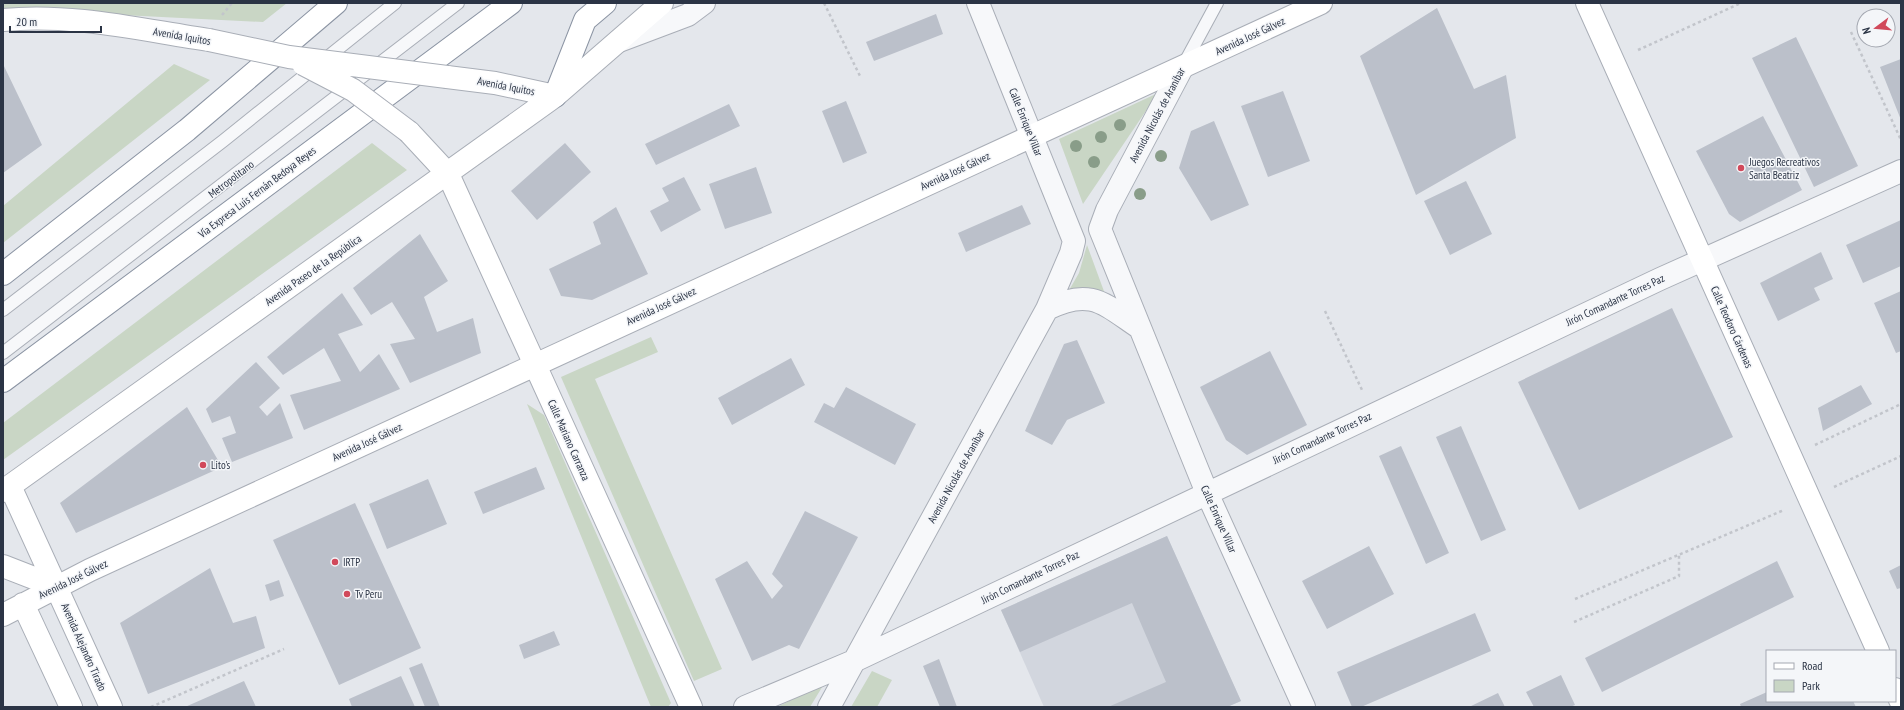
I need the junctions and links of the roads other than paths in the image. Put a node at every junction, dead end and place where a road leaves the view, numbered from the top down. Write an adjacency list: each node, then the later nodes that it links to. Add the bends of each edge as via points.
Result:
1 (336, 3): 23 (main road, via 187,130)
2 (395, 3): 25 (lane)
3 (458, 3): 27 (lane, Metropolitano)
4 (511, 3): 29 (main road, Vía Expresa Luis Fernán Bedoya Reyes)
5 (605, 3): 16 (main road, via 585,20)
6 (662, 3): 13 (main road, Avenida Paseo de la República)
7 (704, 3): 13 (street, Avenida Paseo de la República, via 688,16)
8 (978, 3): 17 (street, Calle Enrique Villar)
9 (1217, 3): 15 (lane, Avenida Nicolás de Araníbar)
10 (1321, 3): 15 (main road, Avenida José Gálvez)
11 (1587, 3): 22 (main road, Calle Teodoro Cárdenas)
12 (3, 20): 14 (main road, Avenida Iquitos, bridge, via 64,19 121,26 209,40)
13 (618, 41): 16 (main road, Avenida Paseo de la República)
14 (289, 57): 16 (main road, Avenida Iquitos, bridge, via 495,83); 19 (main road, Avenida Iquitos, bridge, via 354,90 409,132)
15 (1182, 68): 17 (main road, Avenida José Gálvez); 20 (street, Avenida Nicolás de Araníbar, via 1107,210)
16 (556, 96): 19 (main road, Avenida Paseo de la República)
17 (1032, 137): 21 (street, Calle Enrique Villar); 28 (main road, Avenida José Gálvez)
18 (1901, 171): 22 (street, Jirón Comandante Torres Paz)
19 (448, 174): 28 (main road, Calle Mariano Carranza); 30 (main road, Avenida Paseo de la República)
20 (1100, 229): 26 (street, Calle Enrique Villar)
21 (1074, 241): 24 (street, Avenida Nicolás de Araníbar)
22 (1702, 260): 31 (street, Jirón Comandante Torres Paz); 36 (main road, Calle Teodoro Cárdenas)
23 (3, 274)
24 (1047, 309): 26 (street, via 1064,301 1081,298 1099,300); 37 (street, Avenida Nicolás de Araníbar)
25 (3, 310)
26 (1140, 328): 31 (street, Calle Enrique Villar)
27 (3, 353)
28 (534, 364): 33 (main road, Avenida José Gálvez); 42 (main road, Calle Mariano Carranza)
29 (3, 381)
30 (7, 489): 33 (main road, Avenida Alejandro Tirado)
31 (1207, 493): 37 (street, Jirón Comandante Torres Paz); 45 (street, Calle Enrique Villar)
32 (3, 566): 33 (main road)
33 (57, 587): 34 (main road, Avenida José Gálvez); 41 (main road, Avenida Alejandro Tirado)
34 (23, 604): 35 (main road, Avenida José Gálvez); 40 (main road)
35 (3, 615)
36 (1878, 650)
37 (854, 661): 43 (street, Jirón Comandante Torres Paz); 44 (street, Avenida Nicolás de Araníbar)
38 (1896, 691): 39 (main road)
39 (1901, 702)
40 (71, 707)
41 (111, 707)
42 (691, 707)
43 (745, 707)
44 (828, 707)
45 (1304, 707)

